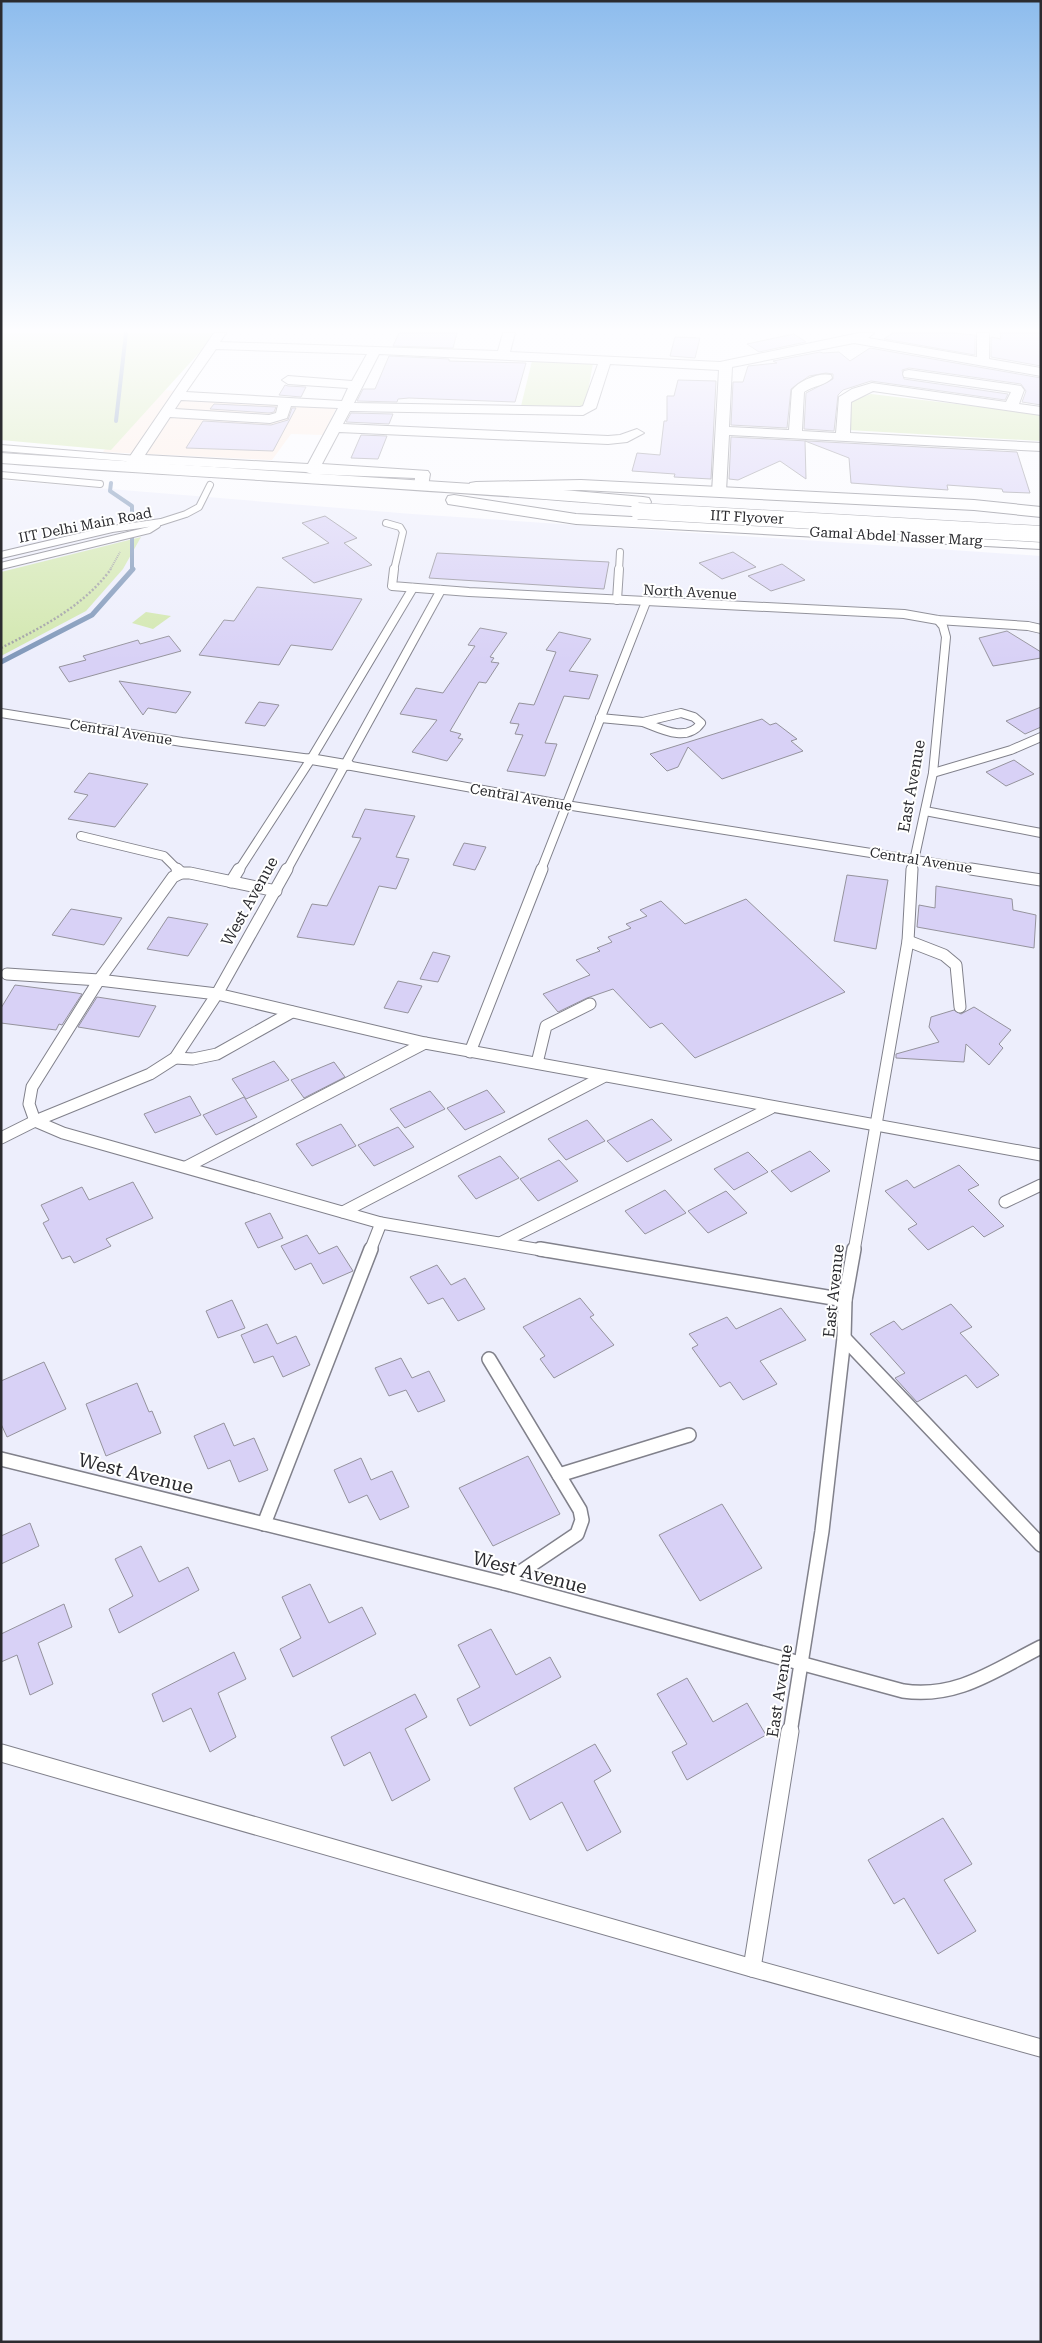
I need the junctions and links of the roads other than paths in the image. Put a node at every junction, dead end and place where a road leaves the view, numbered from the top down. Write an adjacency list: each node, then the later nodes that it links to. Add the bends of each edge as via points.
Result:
1 (148, 442): 8 (street)
2 (327, 442): 10 (street)
3 (722, 442): 15 (street)
4 (948, 442): 5 (street)
5 (1041, 447)
6 (1, 448): 8 (lane)
7 (1, 458): 8 (main road)
8 (133, 464): 11 (main road)
9 (1, 470): 11 (main road, via 121,480)
10 (312, 470): 11 (street); 14 (street, via 423,474)
11 (219, 474): 14 (main road); 16 (main road); 20 (lane, IIT Delhi Main Road, via 199,507)
12 (1, 476): 13 (lane)
13 (100, 484)
14 (422, 486): 16 (main road)
15 (719, 492): 16 (main road, via 581,485); 17 (main road)
16 (458, 494): 18 (main road, IIT Flyover); 24 (main road, Gamal Abdel Nasser Marg, via 576,519)
17 (974, 505): 19 (main road); 24 (main road, via 1002,514 1010,521 1011,528 1005,535)
18 (641, 507): 22 (main road, IIT Flyover); 23 (main road, IIT Flyover, bridge)
19 (1041, 512)
20 (161, 522): 27 (lane, IIT Delhi Main Road); 28 (lane, IIT Delhi Main Road, via 127,536)
21 (386, 523): 29 (lane, North Avenue, via 403,532 392,586)
22 (1041, 525)
23 (1041, 534)
24 (978, 540): 25 (main road, Gamal Abdel Nasser Marg)
25 (1041, 544)
26 (620, 552): 31 (lane)
27 (1, 555)
28 (1, 566)
29 (413, 588): 30 (lane, North Avenue); 39 (lane, West Avenue)
30 (441, 590): 31 (lane, North Avenue); 40 (lane, West Avenue)
31 (618, 600): 32 (lane, North Avenue)
32 (646, 602): 33 (lane, North Avenue, via 904,614); 36 (lane)
33 (938, 620): 34 (lane, North Avenue); 41 (lane, East Avenue, via 946,637)
34 (1041, 629)
35 (1, 713): 39 (lane, Central Avenue)
36 (600, 718): 37 (lane); 42 (lane)
37 (643, 722): 37 (lane, via 682,713 690,714 701,724 696,730 680,734)
38 (1041, 738): 41 (lane)
39 (311, 759): 40 (street, Central Avenue); 49 (lane, West Avenue)
40 (346, 765): 42 (lane, Central Avenue); 50 (lane, West Avenue)
41 (933, 772): 43 (lane, East Avenue)
42 (566, 805): 46 (lane, Central Avenue); 59 (lane)
43 (925, 811): 44 (lane); 46 (lane, East Avenue)
44 (1041, 833)
45 (82, 836): 47 (lane, via 164,856)
46 (913, 859): 48 (lane, Central Avenue); 51 (lane, East Avenue)
47 (181, 872): 49 (lane); 53 (lane, via 173,877)
48 (1041, 880)
49 (231, 882): 50 (lane)
50 (276, 890): 54 (lane, West Avenue)
51 (908, 941): 56 (lane, via 944,955 956,965); 65 (lane, East Avenue)
52 (7, 974): 53 (lane)
53 (99, 980): 54 (lane); 64 (lane, via 32,1087 28,1098)
54 (217, 994): 57 (lane); 60 (lane, West Avenue)
55 (590, 1004): 61 (lane, via 546,1026)
56 (960, 1007)
57 (292, 1012): 58 (lane); 60 (lane, via 217,1054 193,1059)
58 (425, 1043): 59 (lane); 68 (lane)
59 (470, 1052): 61 (lane)
60 (175, 1058): 64 (lane, West Avenue, via 150,1074)
61 (537, 1063): 62 (lane)
62 (604, 1077): 63 (lane); 71 (lane)
63 (771, 1108): 65 (lane); 73 (lane)
64 (35, 1121): 66 (lane, West Avenue); 68 (lane, via 63,1133)
65 (875, 1125): 67 (lane); 74 (lane, East Avenue)
66 (1, 1138)
67 (1041, 1156)
68 (186, 1167): 71 (lane)
69 (1041, 1185): 70 (lane)
70 (1005, 1202)
71 (343, 1212): 72 (lane)
72 (381, 1223): 73 (lane); 80 (lane)
73 (502, 1242): 74 (lane)
74 (845, 1300): 75 (lane, East Avenue)
75 (844, 1338): 81 (lane); 84 (lane, East Avenue, via 822,1531)
76 (489, 1358): 79 (lane)
77 (689, 1435): 79 (lane)
78 (1, 1459): 80 (lane, West Avenue)
79 (559, 1475): 82 (lane, via 580,1510 582,1520 577,1534)
80 (264, 1524): 82 (lane, West Avenue)
81 (1041, 1545)
82 (504, 1583): 84 (lane, West Avenue)
83 (1041, 1647): 84 (lane, West Avenue, via 963,1685 944,1692 922,1694)
84 (799, 1664): 86 (lane, East Avenue)
85 (1, 1752): 86 (lane)
86 (752, 1968): 87 (lane)
87 (1041, 2048)

